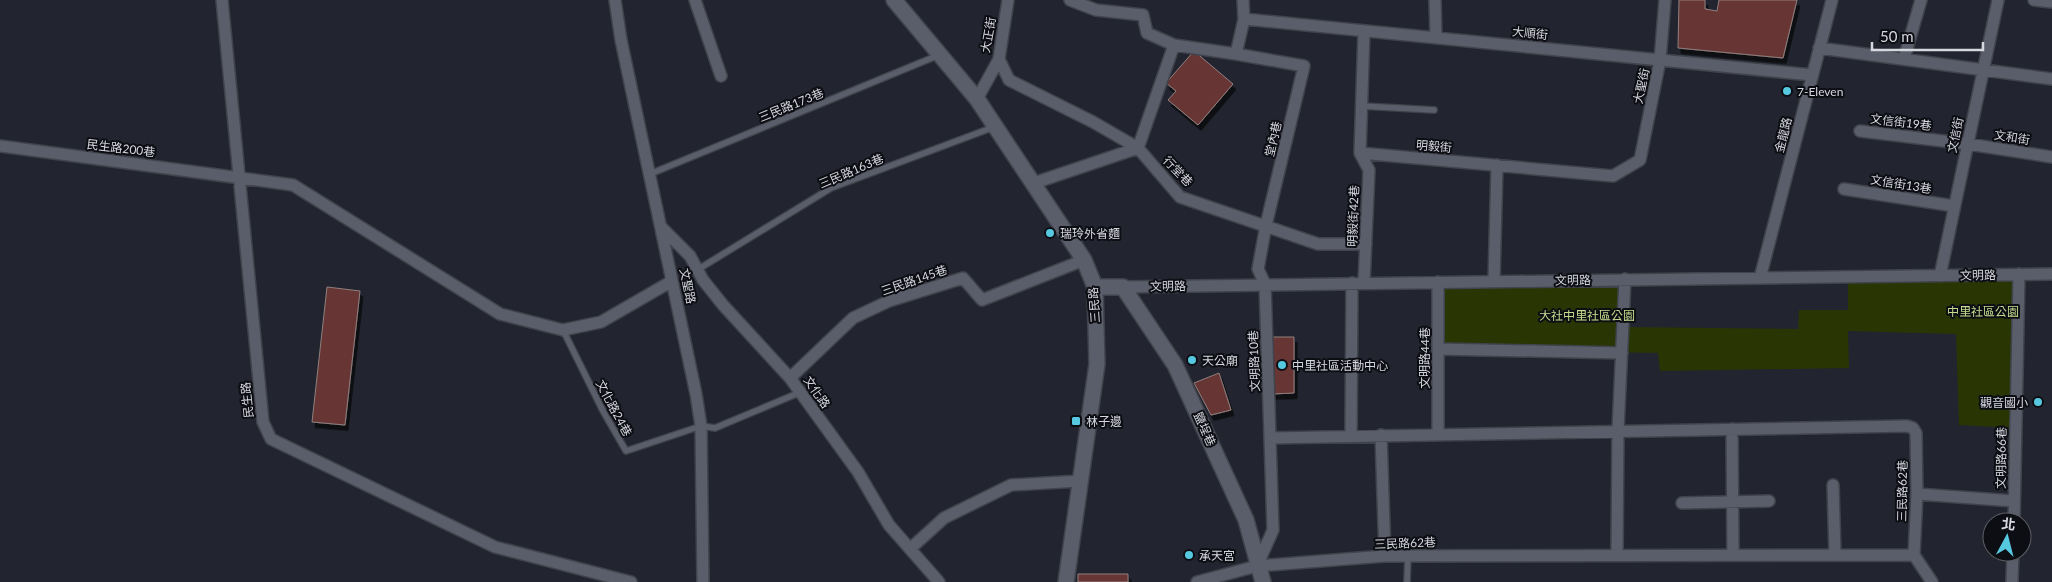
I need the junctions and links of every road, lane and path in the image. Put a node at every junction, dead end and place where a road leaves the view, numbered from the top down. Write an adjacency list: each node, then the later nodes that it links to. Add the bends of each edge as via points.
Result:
1 (222, 0): 42 (street, 民生路)
2 (615, 0): 41 (street, 文聖路)
3 (695, 0): 27 (street)
4 (894, 0): 20 (main road, 三民路)
5 (1008, 0): 22 (street, 大正街)
6 (1070, 0): 18 (street, via 1096,10 1142,15 1147,33)
7 (1243, 0): 15 (street)
8 (1435, 0): 17 (street)
9 (1665, 0): 24 (street, 大聖街)
10 (1832, 0): 19 (street, 金龍路)
11 (1921, 0): 23 (street)
12 (1998, 0): 25 (street, 文信街)
13 (2034, 0): 14 (street)
14 (2052, 2)
15 (1244, 20): 16 (street, 大順街); 21 (street)
16 (1364, 31): 17 (street, 大順街); 30 (street)
17 (1436, 38): 24 (street, 大順街)
18 (1174, 45): 21 (street); 36 (street)
19 (1820, 48): 23 (street); 26 (street, 金龍路)
20 (941, 54): 29 (main road, 三民路); 41 (lane, 三民路173巷)
21 (1236, 54): 46 (street, 堂內巷, via 1304,66)
22 (999, 59): 29 (street, 大正街); 36 (street, 行堂巷, via 1009,80)
23 (1904, 59): 25 (street)
24 (1660, 60): 26 (street, 大順街); 40 (street, 大聖街, via 1640,160)
25 (1983, 70): 28 (street); 34 (street, 文信街)
26 (1812, 75): 54 (street, 金龍路)
27 (721, 76)
28 (2052, 79)
29 (977, 99): 32 (main road, 三民路)
30 (1362, 106): 31 (lane); 37 (street)
31 (1434, 110)
32 (995, 126): 43 (main road, 三民路); 50 (lane, 三民路163巷, via 831,188)
33 (1860, 131): 34 (street, 文信街19巷)
34 (1968, 144): 38 (street, 文和街); 45 (street, 文信街)
35 (0, 146): 42 (street, 民生路200巷)
36 (1138, 148): 43 (street); 46 (street, 行堂巷, via 1180,196)
37 (1360, 153): 39 (street, 明毅街); 48 (street, 明毅街42巷, via 1369,170)
38 (2052, 157)
39 (1497, 165): 40 (street, 明毅街, via 1613,176); 57 (street)
40 (1625, 168)
41 (650, 174): 47 (street, 文聖路)
42 (238, 176): 64 (street, 民生路200巷, via 293,185 500,314); 93 (street, 民生路, via 263,422 271,439 495,547)
43 (1034, 183): 49 (main road, 三民路)
44 (1844, 188): 45 (street, 文信街13巷)
45 (1954, 206): 53 (street, 文信街)
46 (1266, 225): 48 (street, 行堂巷, via 1318,244); 61 (street, 堂內巷, via 1258,269)
47 (661, 228): 50 (street, 文化路, via 690,256); 56 (street, 文聖路)
48 (1366, 244): 60 (street, 明毅街42巷)
49 (1084, 260): 63 (main road, 三民路); 67 (street, 三民路145巷, via 982,300 963,278 889,301 853,318)
50 (697, 270): 67 (street, 文化路, via 723,305)
51 (2019, 274): 52 (street, 文明路); 53 (street, 文明路); 80 (street, 文明路66巷)
52 (2052, 274)
53 (1940, 276): 54 (street, 文明路)
54 (1760, 278): 55 (street, 文明路)
55 (1624, 280): 57 (street, 文明路); 66 (street)
56 (672, 281): 64 (street, via 601,322); 69 (street, 文聖路)
57 (1494, 281): 58 (street, 文明路)
58 (1438, 282): 60 (street, 文明路); 65 (street, 文明路44巷)
59 (1352, 283): 60 (street, 文明路); 61 (street, 文明路); 73 (street)
60 (1364, 283)
61 (1265, 284): 62 (street, 文明路); 75 (street, 文明路10巷)
62 (1123, 287): 63 (main road, 文明路); 92 (main road, 鹽埕巷, via 1175,365 1246,520)
63 (1095, 288): 76 (main road, 三民路, via 1097,364)
64 (563, 330): 69 (lane, 文化路24巷, via 626,451)
65 (1438, 349): 66 (street); 72 (street, 文明路44巷)
66 (1622, 353): 71 (street)
67 (790, 378): 68 (street, 文化路)
68 (801, 392): 69 (lane, via 715,428); 84 (street, 文化路, via 858,472 889,525)
69 (700, 426): 94 (street, 文聖路)
70 (1732, 428): 71 (street, 三民路62巷); 78 (street, 三民路62巷, via 1913,428 1916,433); 82 (street)
71 (1618, 430): 72 (street, 三民路62巷); 85 (street)
72 (1438, 434): 74 (street, 三民路62巷)
73 (1351, 435): 74 (street, 三民路62巷); 75 (street, 三民路62巷)
74 (1381, 435): 89 (street)
75 (1270, 438): 92 (street, 文明路10巷, via 1273,530)
76 (1080, 481): 84 (street, via 1012,485 944,518); 96 (main road, 三民路)
77 (1833, 485): 87 (street)
78 (1917, 494): 80 (street); 88 (street, 三民路62巷)
79 (1769, 501): 82 (street)
80 (2014, 501): 83 (street, 文明路66巷)
81 (1682, 503): 82 (street)
82 (1732, 503): 86 (street)
83 (2014, 512)
84 (911, 548): 95 (street, 文化路)
85 (1617, 554): 86 (street, 三民路62巷); 90 (street, 三民路62巷)
86 (1733, 554): 87 (street, 三民路62巷)
87 (1835, 554): 88 (street, 三民路62巷)
88 (1914, 555): 100 (street)
89 (1385, 556): 90 (street, 三民路62巷); 92 (street, 三民路62巷)
90 (1408, 556): 99 (lane)
91 (2013, 562): 101 (street)
92 (1257, 566): 97 (street, 三民路62巷); 98 (main road, 鹽埕巷)
93 (631, 582)
94 (703, 582)
95 (939, 582)
96 (1066, 582)
97 (1197, 582)
98 (1263, 582)
99 (1407, 582)
100 (1932, 582)
101 (2012, 582)

